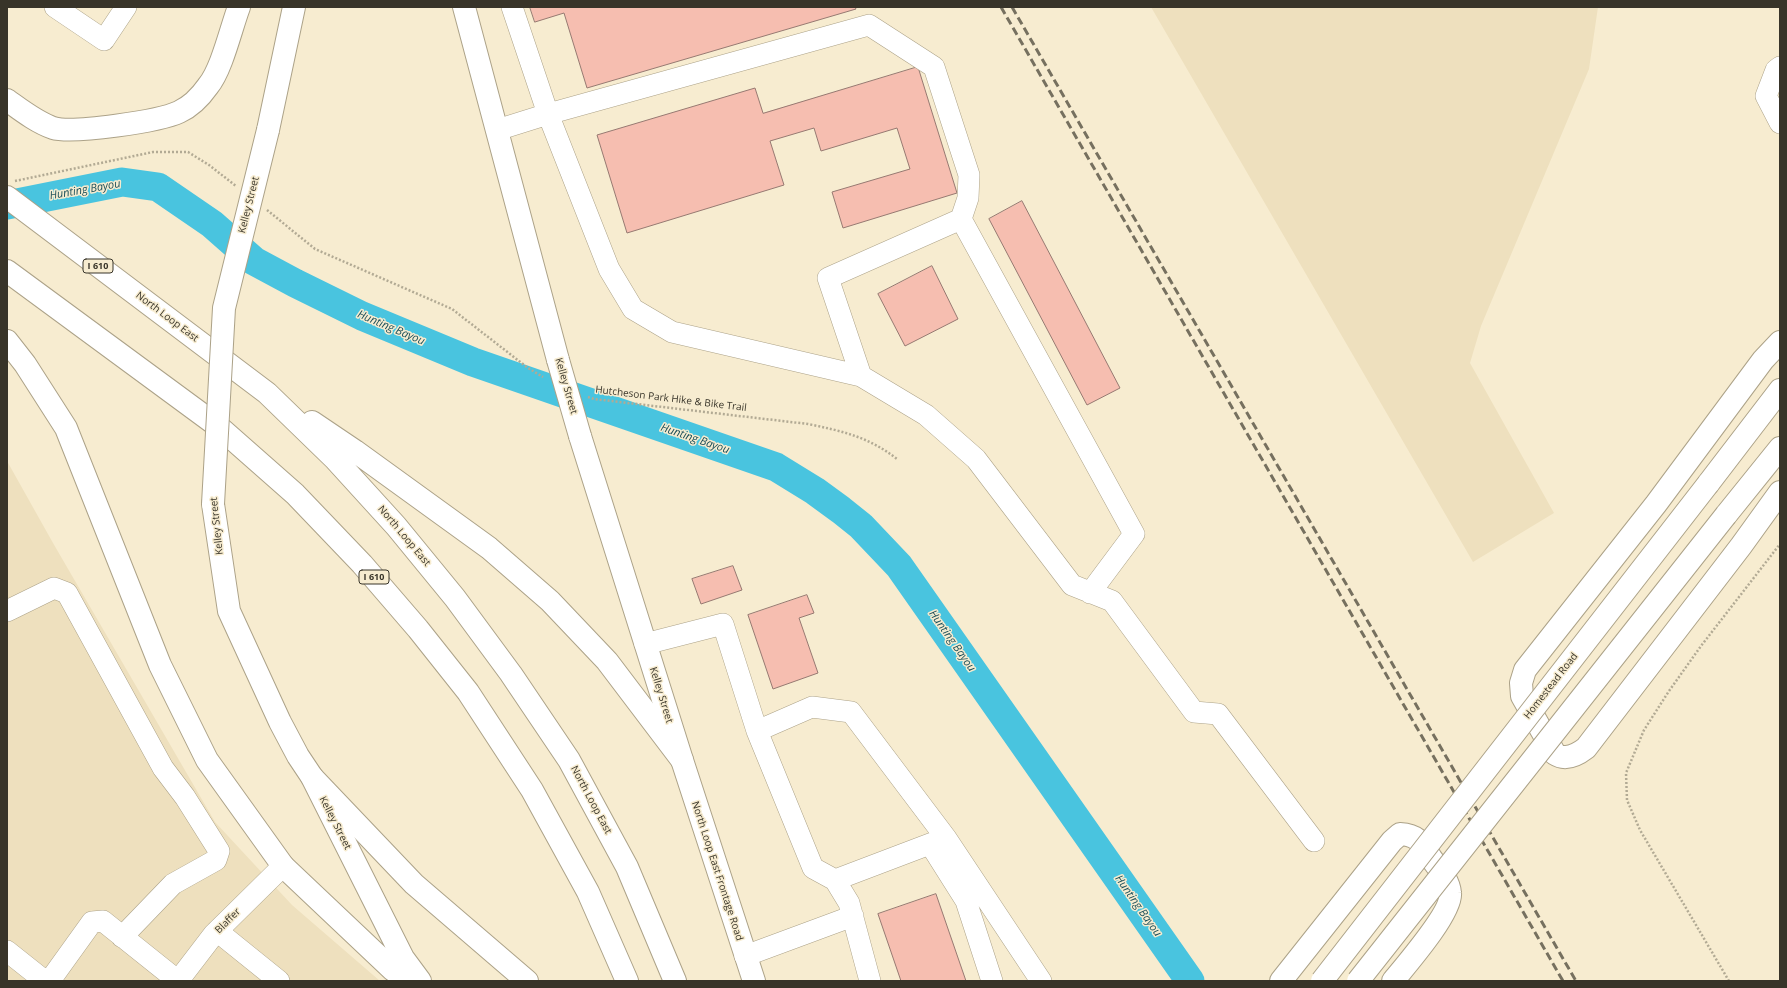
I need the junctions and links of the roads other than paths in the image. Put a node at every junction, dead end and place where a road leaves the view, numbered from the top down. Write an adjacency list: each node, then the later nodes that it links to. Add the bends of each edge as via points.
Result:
1 (55, 7): 2 (street, via 104,40)
2 (126, 7)
3 (239, 7): 8 (main road, via 210,85 180,111 166,117 72,130 54,128 33,119)
4 (294, 7): 27 (main road, Kelley Street, bridge, via 268,130 224,308 213,504 229,611 280,722)
5 (464, 7): 11 (main road, Kelley Street)
6 (512, 7): 9 (street)
7 (1780, 67): 10 (street, via 1776,70 1766,96)
8 (7, 100)
9 (548, 114): 11 (street); 13 (street, via 869,25 934,67 969,174 968,198); 17 (street, via 609,269 632,309 672,332)
10 (1780, 123)
11 (497, 130): 24 (main road, Kelley Street, bridge, via 558,360)
12 (7, 198): 19 (main road, North Loop East / I 610)
13 (961, 219): 17 (street, via 828,278); 22 (street, via 1134,534)
14 (7, 270): 42 (main road, I 610, via 219,427 295,494 362,564 468,692 532,790 588,892)
15 (7, 341): 30 (main road, via 26,364 66,428 160,665 207,760)
16 (1780, 342): 21 (main road, via 1763,360 1656,504 1524,670 1522,696 1555,754 1560,757 1576,756 1586,748)
17 (861, 376): 22 (street, via 926,415 976,459 1072,585)
18 (1780, 390): 49 (main road, Homestead Road, bridge)
19 (267, 392): 26 (main road, via 355,451 489,548 550,601 607,661); 43 (main road, North Loop East / I 610, via 335,458 396,526 455,598 511,674 569,760 620,854)
20 (1780, 448): 50 (main road, bridge)
21 (1780, 492)
22 (1090, 593): 29 (street, via 1112,601 1194,712 1218,714)
23 (7, 612): 34 (street, via 54,588 67,593 163,768 185,797 219,851 216,860 173,884)
24 (645, 644): 25 (street, via 723,624); 26 (main road, Kelley Street)
25 (757, 731): 28 (street, via 812,707 851,712); 31 (street, via 813,868)
26 (682, 760): 36 (main road, North Loop East Frontage Road)
27 (312, 777): 40 (main road, Kelley Street, via 404,958); 41 (main road, via 414,884)
28 (938, 841): 31 (street); 46 (street, via 966,901); 47 (street)
29 (1314, 841)
30 (283, 866): 33 (street, Blaffer); 39 (main road, via 393,970)
31 (835, 880): 32 (street, via 849,903)
32 (852, 916): 36 (street); 45 (street)
33 (217, 931): 37 (street, Blaffer); 38 (street)
34 (122, 937): 35 (street, via 103,920 92,922 51,979 41,978); 37 (street)
35 (7, 951)
36 (745, 956): 44 (main road, North Loop East Frontage Road)
37 (178, 981)
38 (279, 981)
39 (409, 981)
40 (420, 981)
41 (526, 981)
42 (627, 981)
43 (675, 981)
44 (754, 981)
45 (870, 981)
46 (992, 981)
47 (1041, 981)
48 (1281, 981): 51 (main road, via 1392,840 1400,834 1411,834 1420,840 1446,881 1451,894 1446,910 1434,928)
49 (1322, 981)
50 (1358, 981)
51 (1393, 981)

